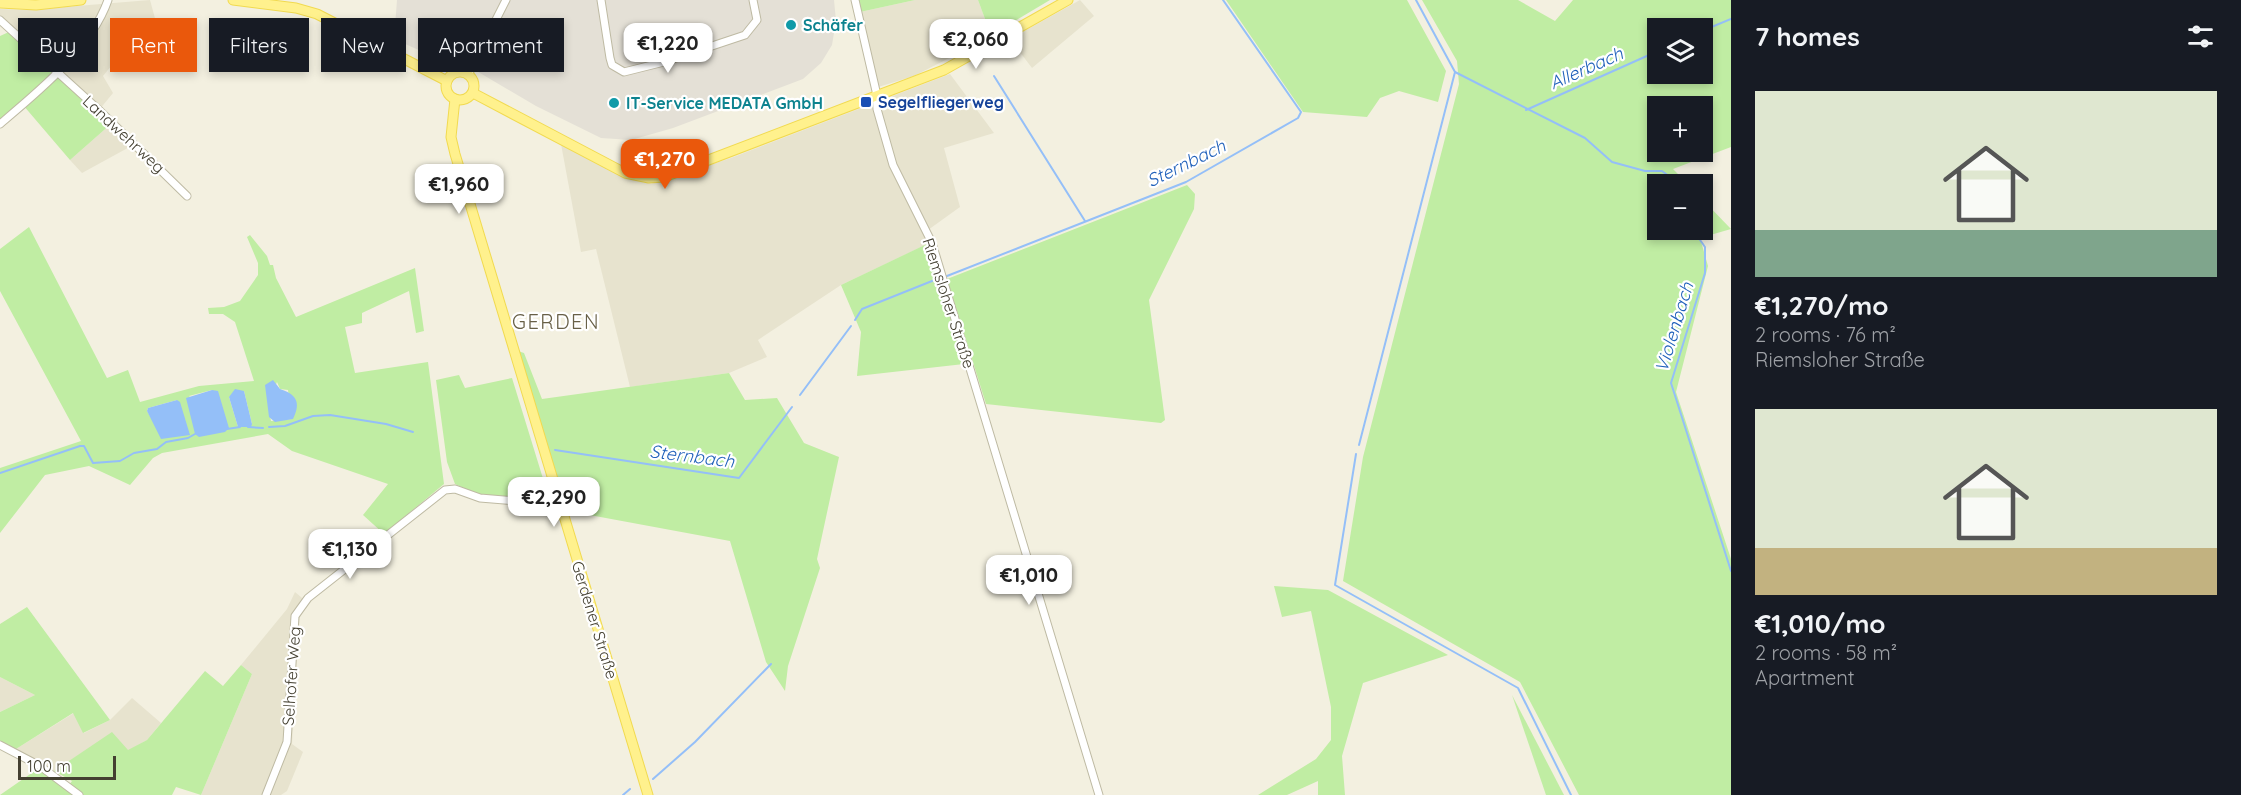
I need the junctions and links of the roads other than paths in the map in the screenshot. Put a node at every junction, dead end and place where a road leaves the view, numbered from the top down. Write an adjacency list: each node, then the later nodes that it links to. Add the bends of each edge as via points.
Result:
1 (81, 0): 9 (main road, via 36,5)
2 (108, 0): 11 (street)
3 (233, 0): 13 (main road, via 317,14)
4 (506, 0): 12 (street)
5 (602, 0): 6 (street, via 612,65 624,72 745,35 756,20)
6 (753, 0)
7 (855, 0): 15 (street, Riemsloher Straße)
8 (1068, 0): 15 (main road, via 964,61)
9 (0, 3)
10 (0, 20): 11 (street, Landwehrweg)
11 (59, 73): 17 (street); 18 (street, Landwehrweg)
12 (468, 75): 13 (main road, via 456,73); 14 (main road, via 473,81)
13 (447, 81): 16 (main road, via 448,93)
14 (473, 93): 15 (main road, via 625,173 649,178 677,172); 16 (main road, via 467,99)
15 (875, 98): 24 (street, Riemsloher Straße, via 893,165 932,243)
16 (455, 99): 19 (main road, Gerdener Straße, via 451,136 455,154)
17 (0, 124)
18 (187, 196)
19 (561, 505): 22 (street, Selhofer Weg, via 480,498 455,489 445,490 308,598 295,616 287,742); 23 (main road, Gerdener Straße)
20 (0, 745): 21 (street, via 40,766)
21 (79, 795)
22 (266, 795)
23 (648, 795)
24 (1099, 795)

